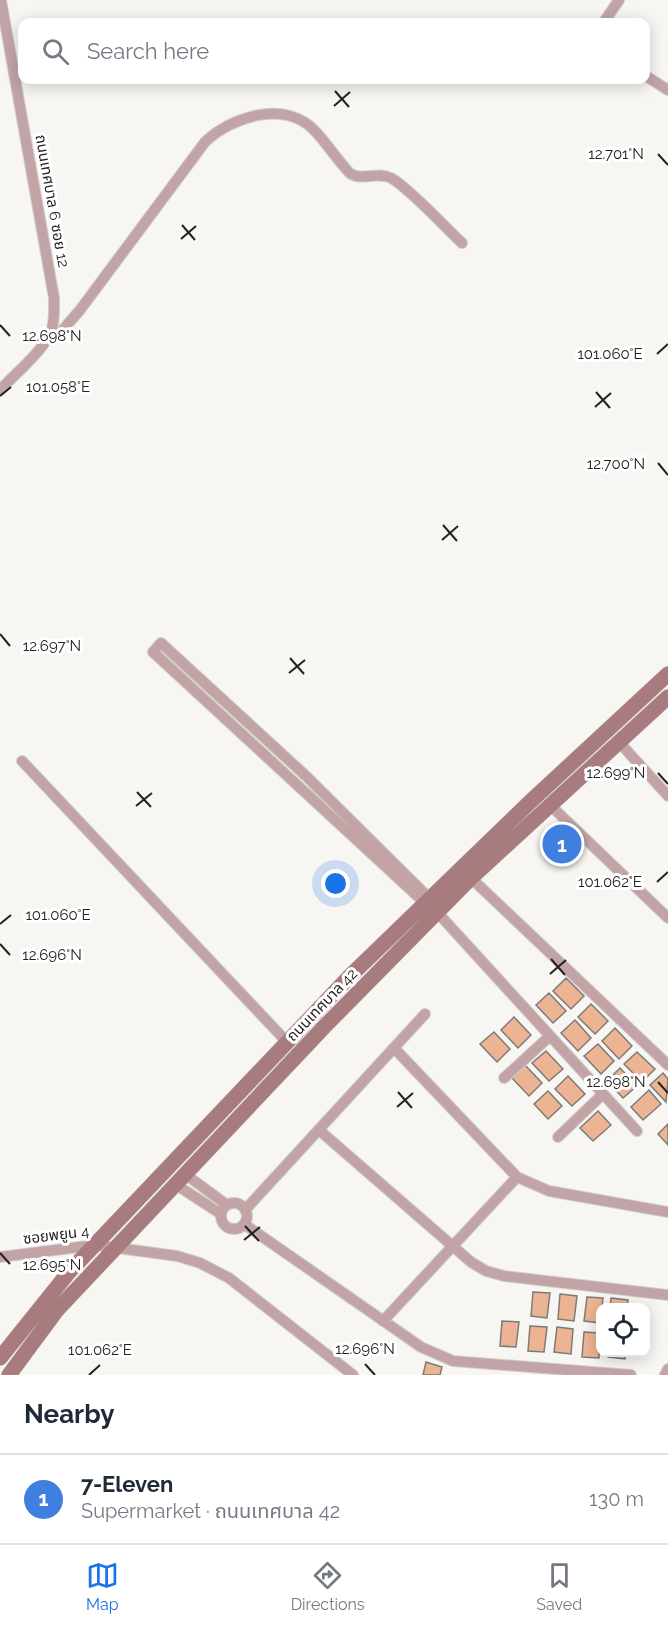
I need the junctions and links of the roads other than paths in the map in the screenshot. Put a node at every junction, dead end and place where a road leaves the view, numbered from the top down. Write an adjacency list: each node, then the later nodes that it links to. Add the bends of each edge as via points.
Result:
1 (1, 0): 7 (street, ถนนเทศบาล 6 ซอย 12, via 54,298)
2 (619, 0): 3 (street)
3 (607, 18)
4 (650, 78): 5 (street)
5 (668, 90)
6 (462, 243): 7 (street, via 392,178 376,173 359,177 348,171 306,122 275,115 253,116 226,126 205,142 73,319 60,333)
7 (47, 338): 8 (street, ถนนเทศบาล 6 ซอย 12)
8 (0, 390)
9 (668, 674): 20 (street, ถนนเทศบาล 42)
10 (668, 698): 13 (street, ถนนเทศบาล 42)
11 (243, 718): 12 (street); 12 (street, via 161,643 153,652); 15 (street)
12 (233, 728): 16 (street)
13 (619, 742): 17 (street); 18 (street, ถนนเทศบาล 42)
14 (22, 761): 24 (street)
15 (306, 776): 16 (street); 20 (street)
16 (296, 786): 20 (street)
17 (668, 796)
18 (550, 805): 19 (street, ถนนเทศบาล 42); 21 (street)
19 (471, 878): 20 (street, ถนนเทศบาล 42); 26 (street)
20 (430, 904): 23 (street); 24 (street, ถนนเทศบาล 42); 33 (street, ถนนเทศบาล 42)
21 (668, 918)
22 (425, 1014): 25 (street)
23 (550, 1036): 27 (street); 28 (street)
24 (286, 1041): 38 (street, ถนนเทศบาล 42)
25 (394, 1048): 29 (street); 32 (street)
26 (668, 1065)
27 (504, 1078)
28 (603, 1094): 30 (street); 31 (street)
29 (319, 1130): 35 (street); 39 (street)
30 (637, 1131)
31 (558, 1137)
32 (517, 1177): 36 (street, via 549,1191); 39 (street)
33 (180, 1179): 34 (street); 40 (street, ถนนเทศบาล 42)
34 (224, 1209): 35 (street, via 238,1204); 37 (street, via 222,1221 230,1228)
35 (245, 1210): 37 (street)
36 (668, 1212)
37 (244, 1224): 43 (street)
38 (95, 1245): 40 (street, ซอยพยูน 4); 41 (street, ซอยพยูน 4); 44 (street, ถนนเทศบาล 42, via 53,1289)
39 (452, 1246): 42 (street, via 486,1271 504,1276); 43 (street)
40 (116, 1247): 46 (street, ถนนเทศบาล 42, via 57,1310); 47 (street, ซอยพยูน 4, via 177,1256 216,1270)
41 (0, 1257)
42 (668, 1295)
43 (383, 1322): 48 (street, via 420,1347 453,1361)
44 (0, 1358)
45 (668, 1369): 49 (street)
46 (9, 1375)
47 (353, 1375)
48 (631, 1375)
49 (665, 1375)

